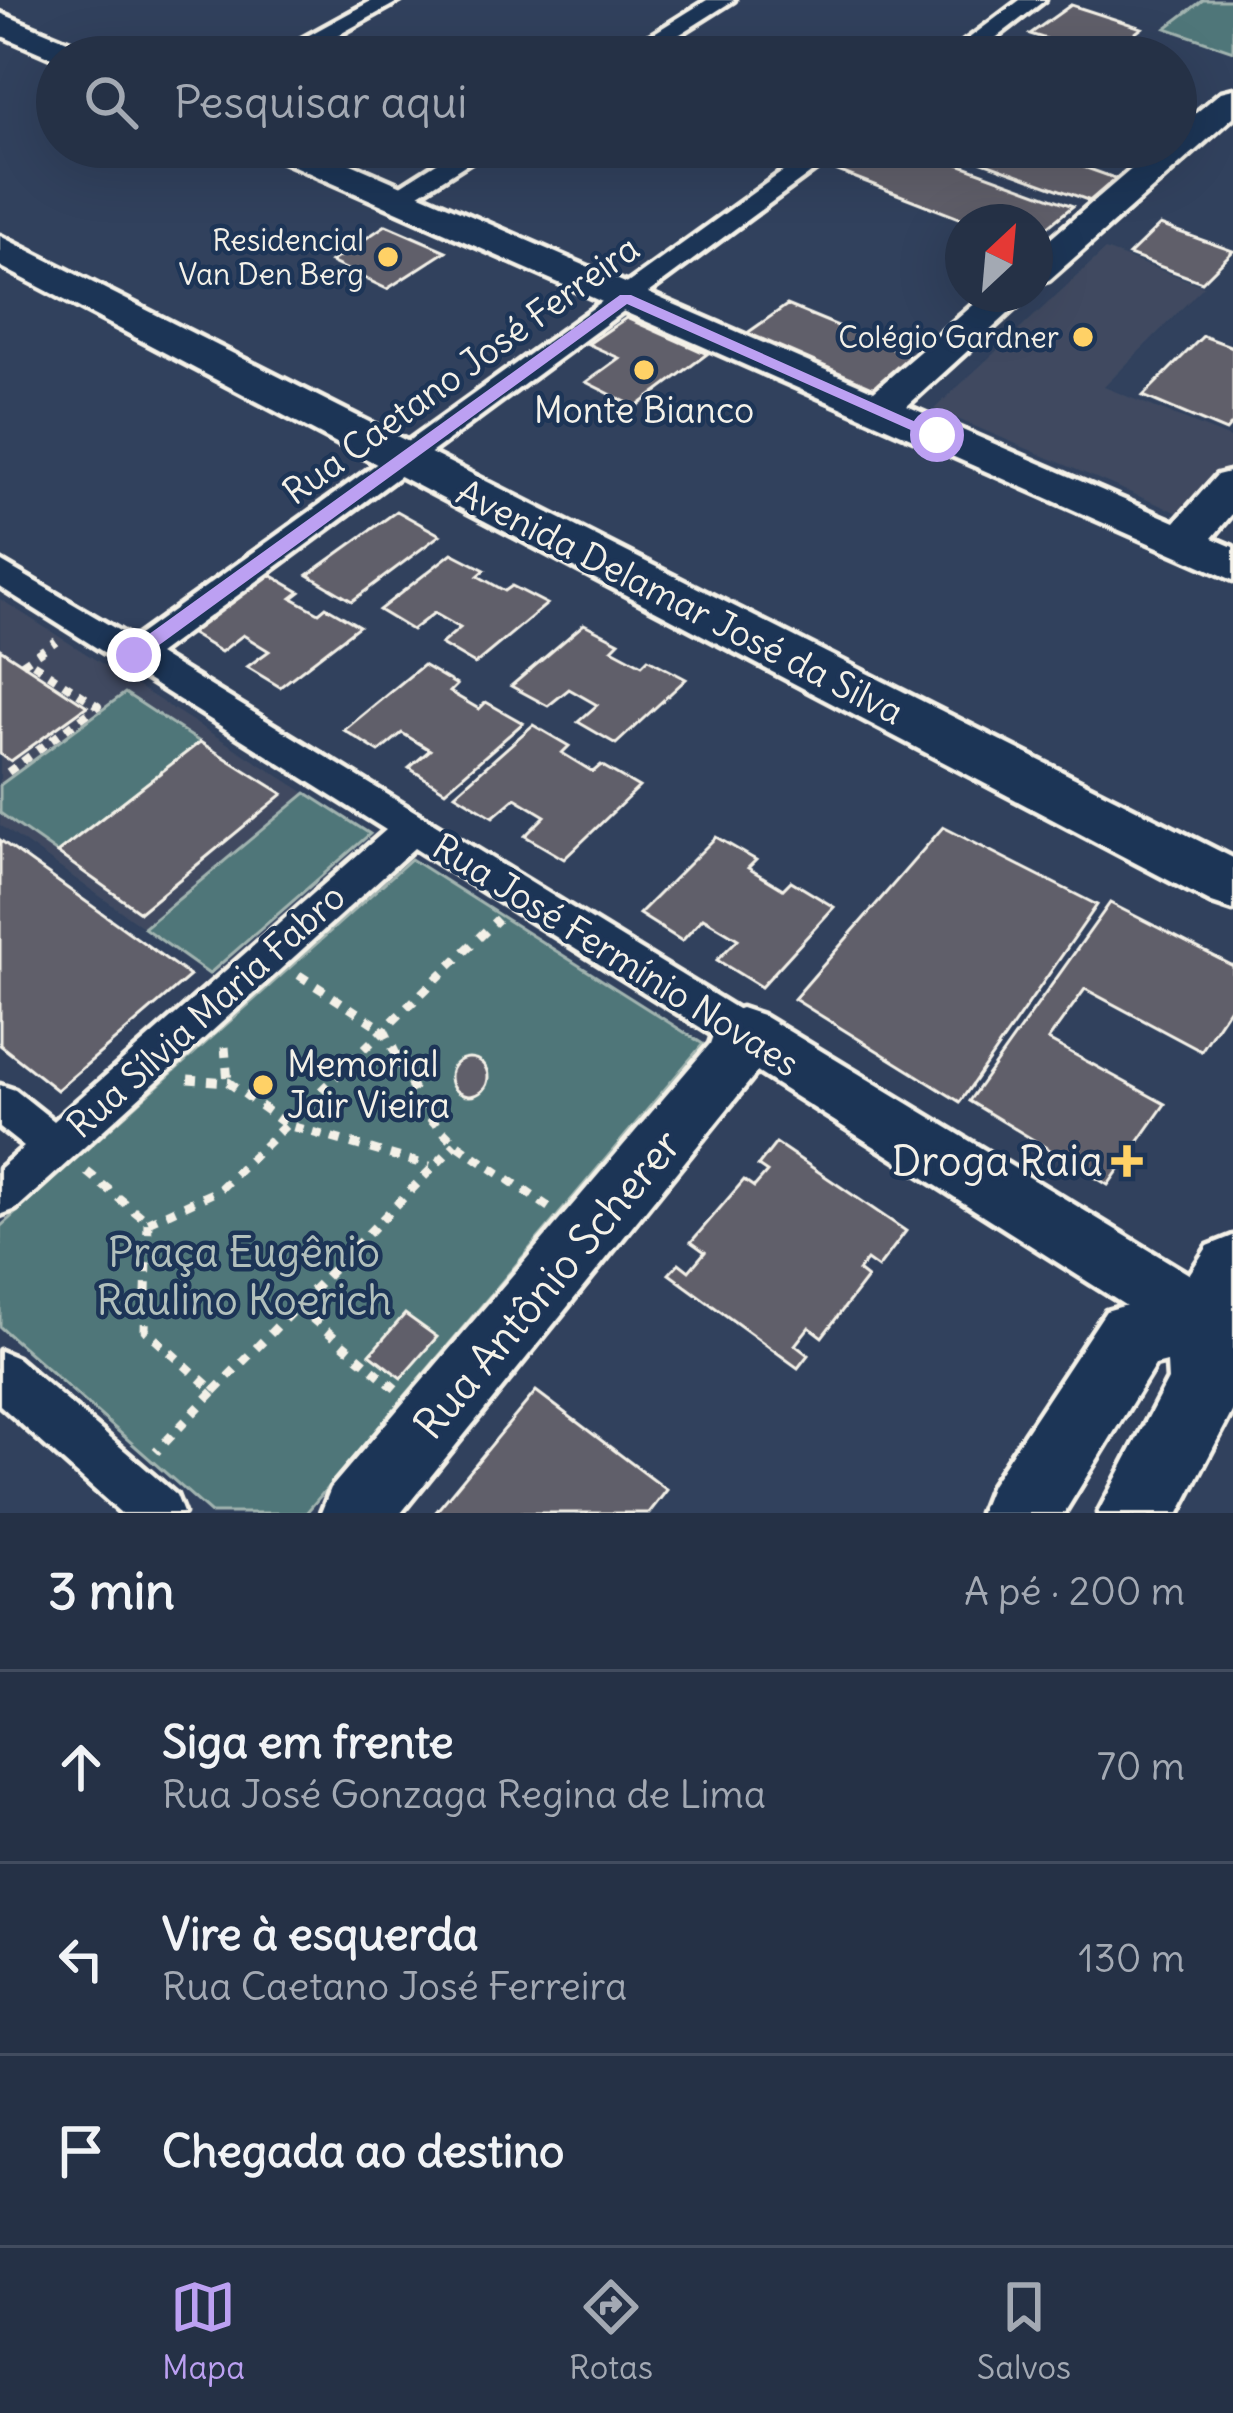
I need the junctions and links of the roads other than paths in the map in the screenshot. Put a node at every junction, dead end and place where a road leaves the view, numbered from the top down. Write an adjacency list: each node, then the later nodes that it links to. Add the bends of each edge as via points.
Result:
1 (390, 0): 4 (street)
2 (723, 0): 5 (street)
3 (1034, 0): 6 (street)
4 (321, 36)
5 (663, 36)
6 (985, 36)
7 (1233, 99): 8 (street)
8 (1197, 130)
9 (330, 168): 13 (street)
10 (444, 168): 13 (street)
11 (804, 168): 16 (street, Rua Caetano José Ferreira)
12 (1154, 168): 15 (street)
13 (396, 197): 16 (street)
14 (0, 249): 19 (main road, Avenida Delamar José da Silva)
15 (1053, 256)
16 (626, 298): 18 (street); 19 (street, Rua Caetano José Ferreira)
17 (989, 312): 18 (street)
18 (878, 409): 21 (street)
19 (403, 460): 24 (street, Rua Caetano José Ferreira); 26 (main road, Avenida Delamar José da Silva)
20 (1233, 485): 21 (street)
21 (1182, 543): 22 (street)
22 (1233, 566)
23 (0, 572): 24 (street, Rua José Fermínio Novaes)
24 (134, 655): 25 (street, Rua José Fermínio Novaes)
25 (412, 828): 27 (street, Rua José Fermínio Novaes); 29 (street, Rua Sílvia Maria Fabro)
26 (1233, 886)
27 (746, 1044): 31 (street, Rua José Fermínio Novaes); 34 (street, Rua Antônio Scherer)
28 (0, 1103): 29 (street)
29 (69, 1158): 30 (street, Rua Sílvia Maria Fabro)
30 (0, 1195)
31 (1223, 1308): 35 (main road, via 1132,1336); 36 (main road, via 1206,1386)
32 (0, 1375): 33 (street)
33 (158, 1513)
34 (356, 1513)
35 (1019, 1513)
36 (1137, 1513)

